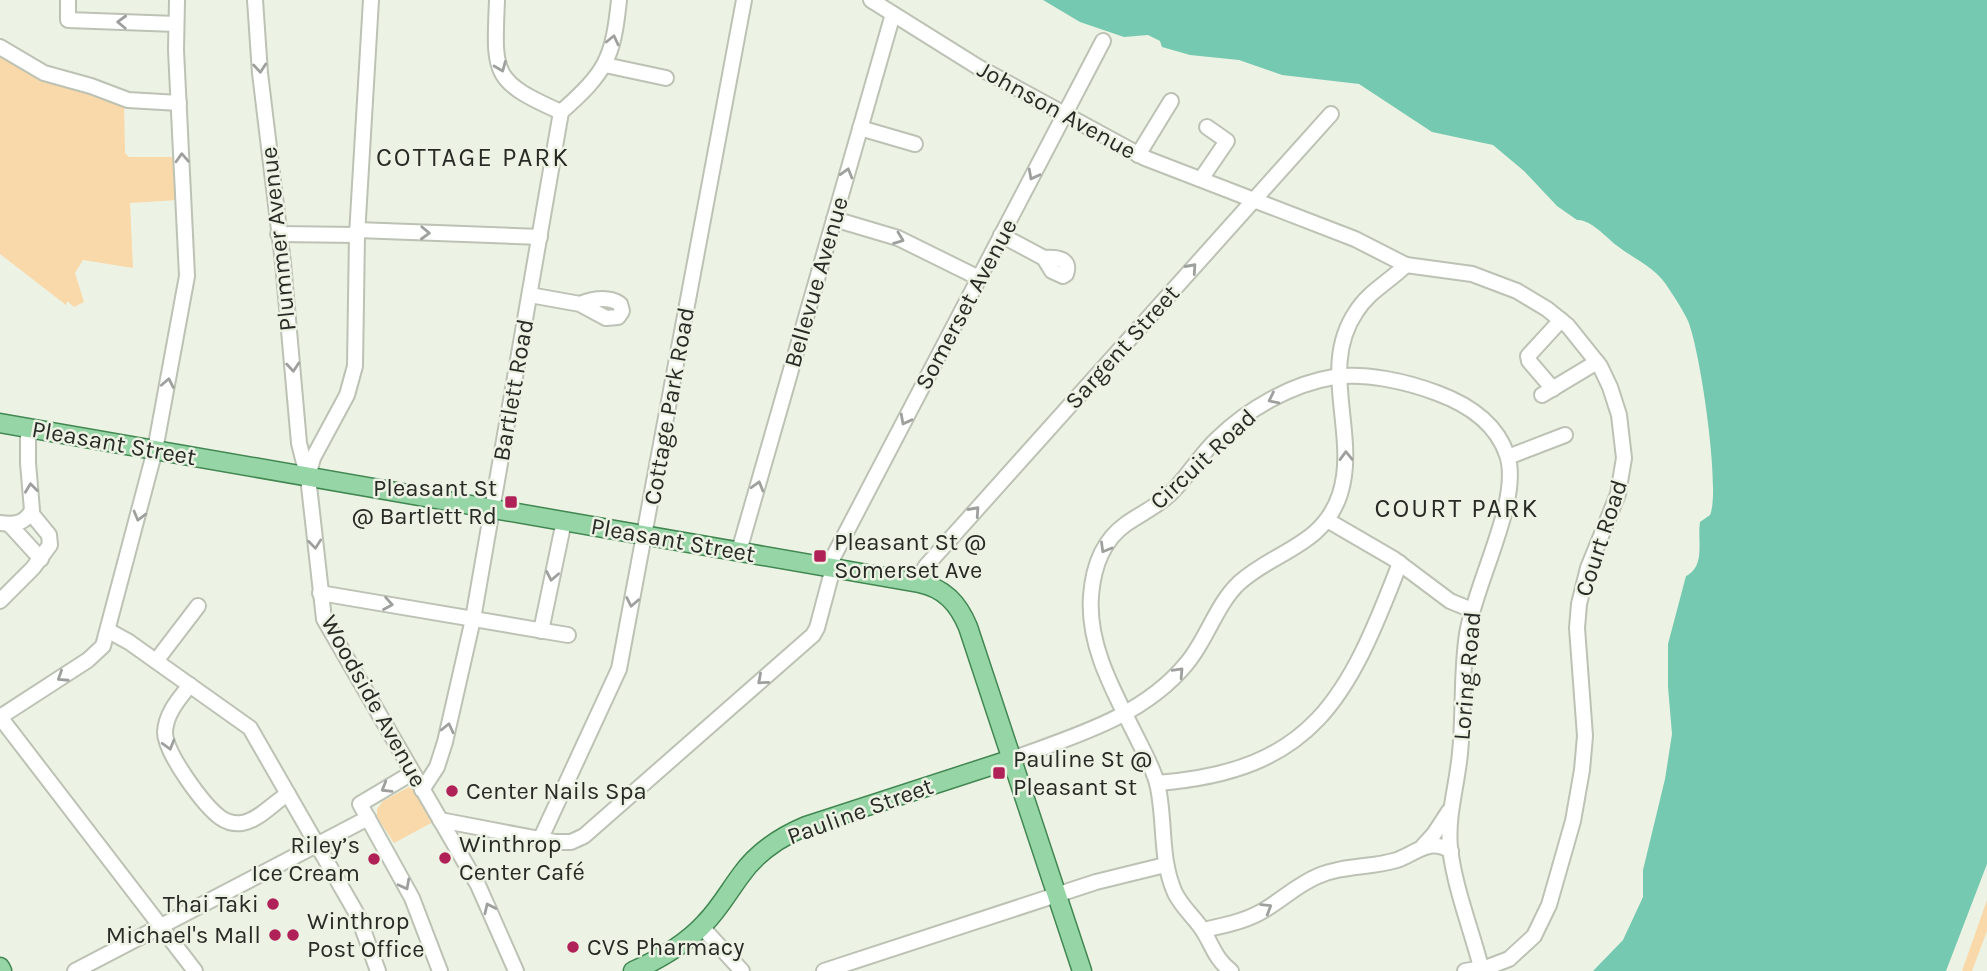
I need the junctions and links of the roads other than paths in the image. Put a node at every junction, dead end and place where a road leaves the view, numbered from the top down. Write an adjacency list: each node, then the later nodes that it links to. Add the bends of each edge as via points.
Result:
1 (68, 0): 10 (street, one-way to 1, via 68,20)
2 (177, 0): 10 (street)
3 (255, 0): 28 (street, Plummer Avenue, one-way to 28)
4 (371, 0): 27 (street, Woodside Avenue)
5 (497, 0): 17 (street, one-way to 17, via 495,50 502,73 521,93)
6 (619, 0): 13 (street, one-way to 6, via 614,40)
7 (744, 0): 50 (street, Cottage Park Road)
8 (871, 0): 9 (street, Johnson Avenue)
9 (894, 9): 18 (street, Johnson Avenue, via 978,67); 21 (street, Bellevue Avenue)
10 (176, 23): 16 (street)
11 (1103, 41): 18 (street, Somerset Avenue)
12 (0, 47): 16 (street, via 39,71 128,100)
13 (605, 65): 14 (street); 17 (street)
14 (666, 78)
15 (1171, 101): 23 (street)
16 (179, 103): 42 (street, one-way to 16, via 188,269)
17 (561, 111): 30 (street, Bartlett Road)
18 (1064, 114): 23 (street, Johnson Avenue); 29 (street, Somerset Avenue, one-way to 29)
19 (1331, 114): 25 (street, Sargent Street)
20 (1208, 127): 24 (street, via 1227,141)
21 (860, 128): 22 (street); 26 (street, Bellevue Avenue, one-way to 21)
22 (915, 144)
23 (1138, 155): 24 (street, Johnson Avenue)
24 (1200, 179): 25 (street, Johnson Avenue)
25 (1254, 199): 32 (street, Court Road, via 1355,239); 55 (street, Sargent Street, one-way to 25)
26 (834, 219): 33 (street, one-way to 33, via 905,240); 51 (street, Bellevue Avenue, one-way to 26)
27 (357, 232): 28 (street); 30 (street, one-way to 30); 44 (street, Woodside Avenue, via 354,373)
28 (278, 234): 44 (street, Plummer Avenue, one-way to 44, via 299,443)
29 (1001, 235): 31 (street); 33 (street, Somerset Avenue)
30 (540, 237): 34 (street, Bartlett Road)
31 (1044, 258)
32 (1406, 265): 36 (street, Court Road, via 1491,280 1524,294); 38 (street, via 1353,316)
33 (979, 278): 54 (street, Somerset Avenue, one-way to 54)
34 (530, 295): 35 (street); 45 (street, Bartlett Road)
35 (580, 304)
36 (1561, 320): 37 (street, Court Road); 37 (street, via 1528,356 1548,392)
37 (1597, 362): 85 (street, Court Road, via 1618,409 1624,458 1618,495 1580,598 1585,729 1575,813 1539,928 1513,956)
38 (1337, 377): 43 (street, Loring Road, via 1404,383 1459,402 1490,426); 47 (street, one-way to 38, via 1339,498 1346,463); 66 (street, Circuit Road, one-way to 66, via 1282,395 1248,414 1215,441 1169,495 1121,528 1107,544 1093,582 1093,625 1102,663)
39 (0, 423): 40 (main road, Pleasant Street)
40 (28, 428): 42 (main road, Pleasant Street); 46 (street, one-way to 40)
41 (1565, 435): 43 (street)
42 (155, 450): 44 (main road, Pleasant Street); 61 (street, one-way to 61)
43 (1507, 457): 59 (street, Loring Road, via 1508,497)
44 (308, 477): 45 (main road, Pleasant Street); 56 (street, Woodside Avenue, one-way to 56)
45 (493, 509): 48 (main road, Pleasant Street); 60 (street, Bartlett Road)
46 (31, 513): 49 (street, via 23,521); 52 (street, via 50,539)
47 (1327, 520): 53 (street); 66 (street, one-way to 47, via 1179,672 1235,587 1308,539)
48 (564, 521): 50 (main road, Pleasant Street); 62 (street, one-way to 62)
49 (4, 524): 52 (street)
50 (645, 535): 51 (main road, Pleasant Street); 76 (street, Cottage Park Road, one-way to 76, via 619,669)
51 (739, 551): 54 (main road, Pleasant Street)
52 (41, 559): 57 (street)
53 (1401, 563): 59 (street, via 1450,601); 70 (street, via 1358,661 1309,729 1277,752 1236,771)
54 (830, 567): 55 (main road, Pleasant Street); 76 (street, Somerset Avenue, one-way to 76, via 813,635 584,836 565,843)
55 (916, 582): 68 (main road, Pleasant Street, via 942,591 962,614)
56 (320, 593): 60 (street, one-way to 60); 69 (street, Woodside Avenue, via 324,619)
57 (0, 601)
58 (198, 606): 64 (street)
59 (1472, 610): 73 (street, Loring Road)
60 (473, 619): 62 (street); 71 (street, Bartlett Road, one-way to 60, via 437,767 445,742)
61 (109, 631): 64 (street); 67 (street, one-way to 67, via 95,655)
62 (541, 631): 63 (street)
63 (568, 635)
64 (156, 661): 65 (street)
65 (190, 685): 72 (street, via 247,726); 72 (street, one-way to 72, via 168,716 166,742 174,761 212,809 226,820 242,823)
66 (1125, 714): 68 (street); 70 (street, Circuit Road)
67 (0, 717): 82 (street)
68 (1012, 759): 81 (main road, Pleasant Street); 83 (main road, Pauline Street, via 789,834 749,864)
69 (412, 773): 71 (street, Woodside Avenue); 74 (street, one-way to 74, via 360,804)
70 (1157, 783): 80 (street, Circuit Road)
71 (422, 790): 75 (street, Woodside Avenue)
72 (288, 794): 77 (street)
73 (1450, 809): 78 (street); 79 (street, Loring Road)
74 (368, 818): 77 (street); 89 (street, one-way to 89, via 412,898)
75 (440, 820): 76 (street, Somerset Avenue); 90 (street, Woodside Avenue, one-way to 75, via 489,906)
76 (540, 839)
77 (318, 846): 82 (street); 88 (street, via 361,921)
78 (1423, 846): 79 (street, via 1438,845); 84 (street, one-way to 78, via 1255,915 1322,874 1393,861)
79 (1451, 851): 85 (street, Loring Road)
80 (1165, 865): 81 (street); 84 (street, Circuit Road, via 1178,899)
81 (1057, 895): 93 (street); 94 (main road, Pleasant Street)
82 (161, 926): 86 (street); 87 (street)
83 (702, 927): 91 (main road, Pauline Street, via 671,952); 92 (street)
84 (1203, 930): 95 (street, Circuit Road, via 1214,953)
85 (1482, 970): 96 (street, Court Road)
86 (75, 971)
87 (195, 971)
88 (378, 971)
89 (440, 971)
90 (516, 971)
91 (633, 971)
92 (742, 971)
93 (824, 971)
94 (1082, 971)
95 (1231, 971)
96 (1465, 971)

